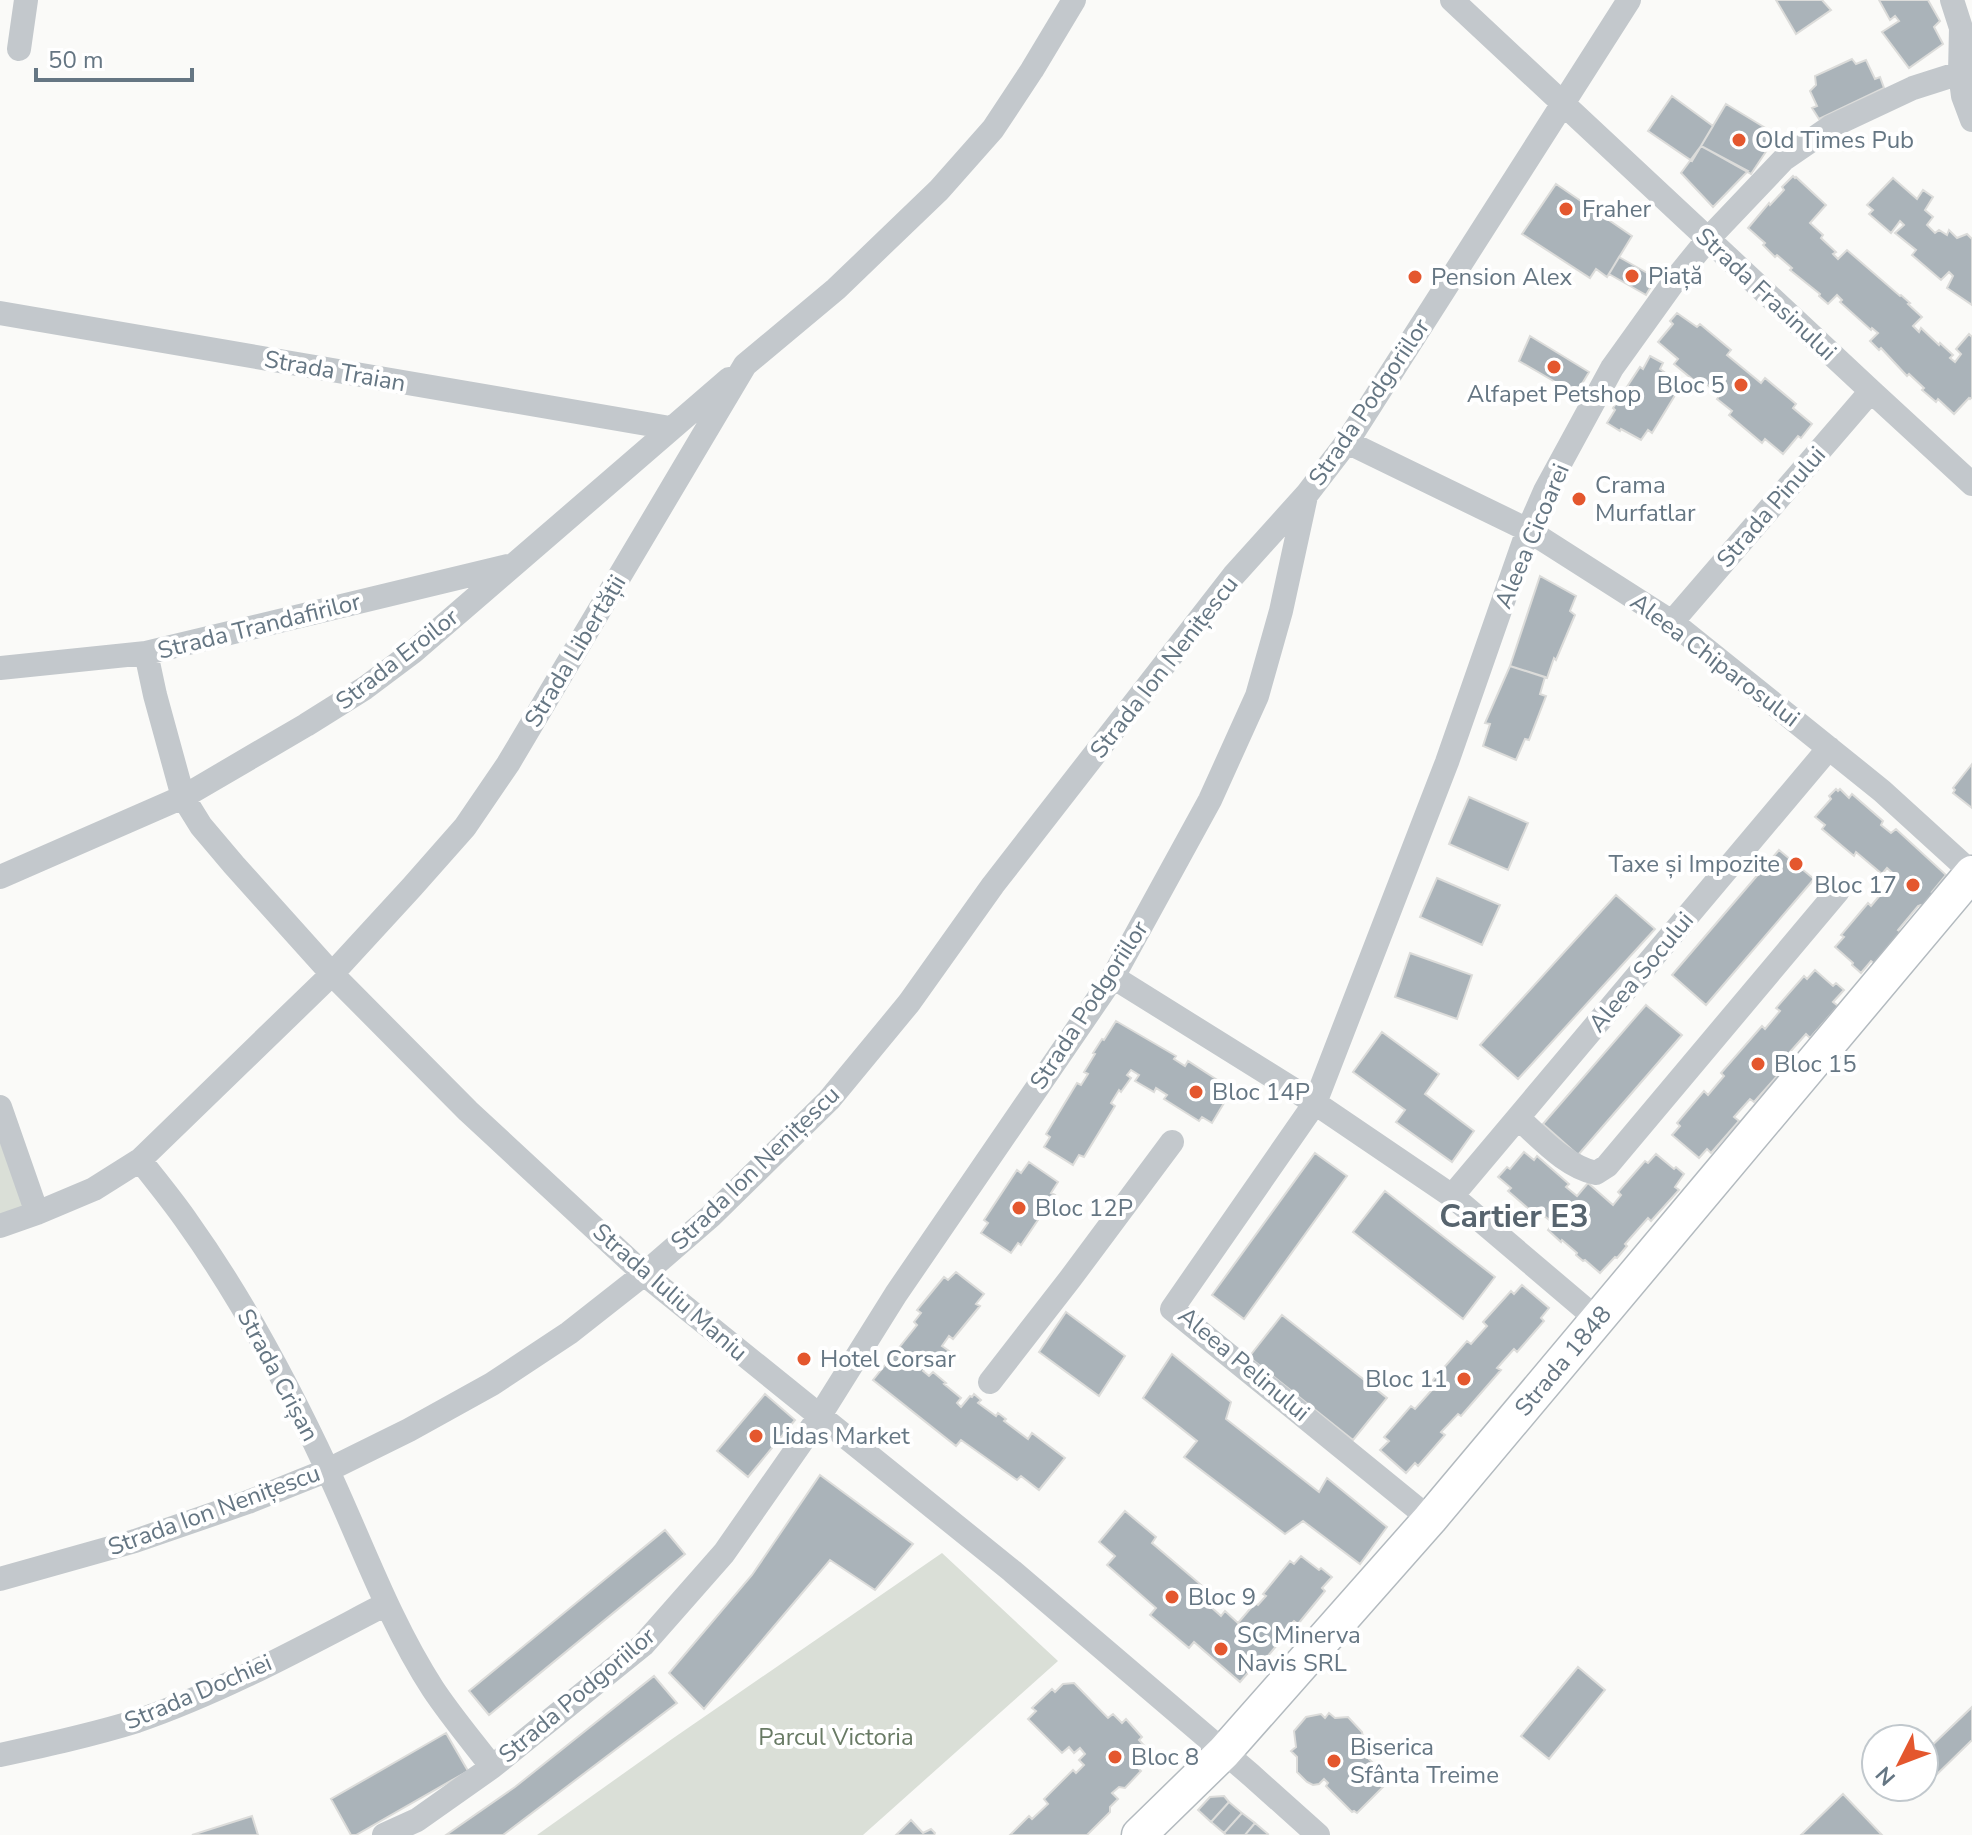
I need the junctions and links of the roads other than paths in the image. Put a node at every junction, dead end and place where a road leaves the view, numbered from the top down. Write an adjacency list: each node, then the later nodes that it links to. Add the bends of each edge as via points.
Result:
1 (26, 0): 6 (street)
2 (1074, 0): 12 (street, Strada Libertății, via 993,129 939,190 836,289)
3 (1452, 0): 8 (street, Strada Frasinului)
4 (1629, 0): 8 (street, Strada Podgoriilor)
5 (1952, 0): 7 (street, via 1961,28)
6 (19, 49)
7 (1960, 73): 9 (street); 10 (street, Aleea Cicoarei, via 1913,88 1832,126 1784,159)
8 (1562, 103): 10 (street, Strada Frasinului); 15 (street, Strada Podgoriilor)
9 (1972, 120)
10 (1708, 239): 13 (street, Strada Frasinului); 18 (street, Aleea Cicoarei, via 1612,368)
11 (0, 313): 14 (street, Strada Traian)
12 (745, 365): 14 (street, Strada Eroilor); 28 (street, Strada Libertății, via 465,827)
13 (1871, 391): 16 (street, Strada Frasinului); 20 (street, Strada Pinului)
14 (670, 428): 19 (street, Strada Eroilor)
15 (1347, 442): 17 (street, Strada Podgoriilor); 18 (street, Aleea Chiparosului)
16 (1972, 484)
17 (1307, 494): 29 (street, Strada Podgoriilor, via 1257,696 1210,800); 38 (street, Strada Ion Nenițescu, via 1234,575 993,885 909,1003 829,1100)
18 (1528, 530): 20 (street, Aleea Chiparosului); 30 (street, Aleea Cicoarei, via 1447,762)
19 (514, 564): 21 (street, Strada Trandafirilor); 24 (street, Strada Eroilor, via 365,688)
20 (1672, 622): 23 (street, Aleea Chiparosului)
21 (146, 653): 22 (street, Strada Trandafirilor); 24 (street, Strada Iuliu Maniu)
22 (0, 668)
23 (1829, 748): 25 (street, Aleea Chiparosului); 32 (street, Aleea Socului)
24 (183, 797): 26 (street, Strada Eroilor); 28 (street, Strada Iuliu Maniu, via 201,826)
25 (1972, 873): 39 (main road, Strada 1848)
26 (0, 877)
27 (1838, 891): 32 (street, via 1607,1166 1596,1173 1582,1170)
28 (332, 974): 34 (street, Strada Libertății); 38 (street, Strada Iuliu Maniu, via 468,1111)
29 (1113, 977): 30 (street); 41 (street, Strada Podgoriilor, via 896,1294)
30 (1315, 1103): 35 (street); 43 (street, Aleea Pelinului, via 1172,1309)
31 (0, 1107): 36 (street)
32 (1518, 1118): 35 (street, Aleea Socului)
33 (1172, 1142): 40 (street)
34 (140, 1160): 36 (street, Strada Libertății, via 94,1189); 42 (street, Strada Crișan, via 222,1274)
35 (1452, 1196): 39 (street)
36 (37, 1213): 37 (street, Strada Libertății)
37 (0, 1226)
38 (644, 1274): 41 (street, Strada Iuliu Maniu); 42 (street, Strada Ion Nenițescu, via 492,1384)
39 (1598, 1320): 43 (main road, Strada 1848)
40 (990, 1382)
41 (819, 1417): 46 (street, Strada Iuliu Maniu, via 1012,1571); 48 (street, Strada Podgoriilor, via 724,1553 643,1645)
42 (328, 1470): 44 (street, Strada Ion Nenițescu, via 135,1541); 45 (street, Strada Crișan)
43 (1430, 1519): 46 (main road, Strada 1848)
44 (0, 1579)
45 (386, 1604): 47 (street, Strada Dochiei, via 196,1698 79,1737); 48 (street, Strada Crișan, via 434,1690)
46 (1224, 1752): 50 (main road, Strada 1848); 51 (street, Strada Iuliu Maniu)
47 (0, 1755)
48 (492, 1767): 49 (street, Strada Podgoriilor, via 417,1820)
49 (384, 1835)
50 (1139, 1835)
51 (1318, 1835)

